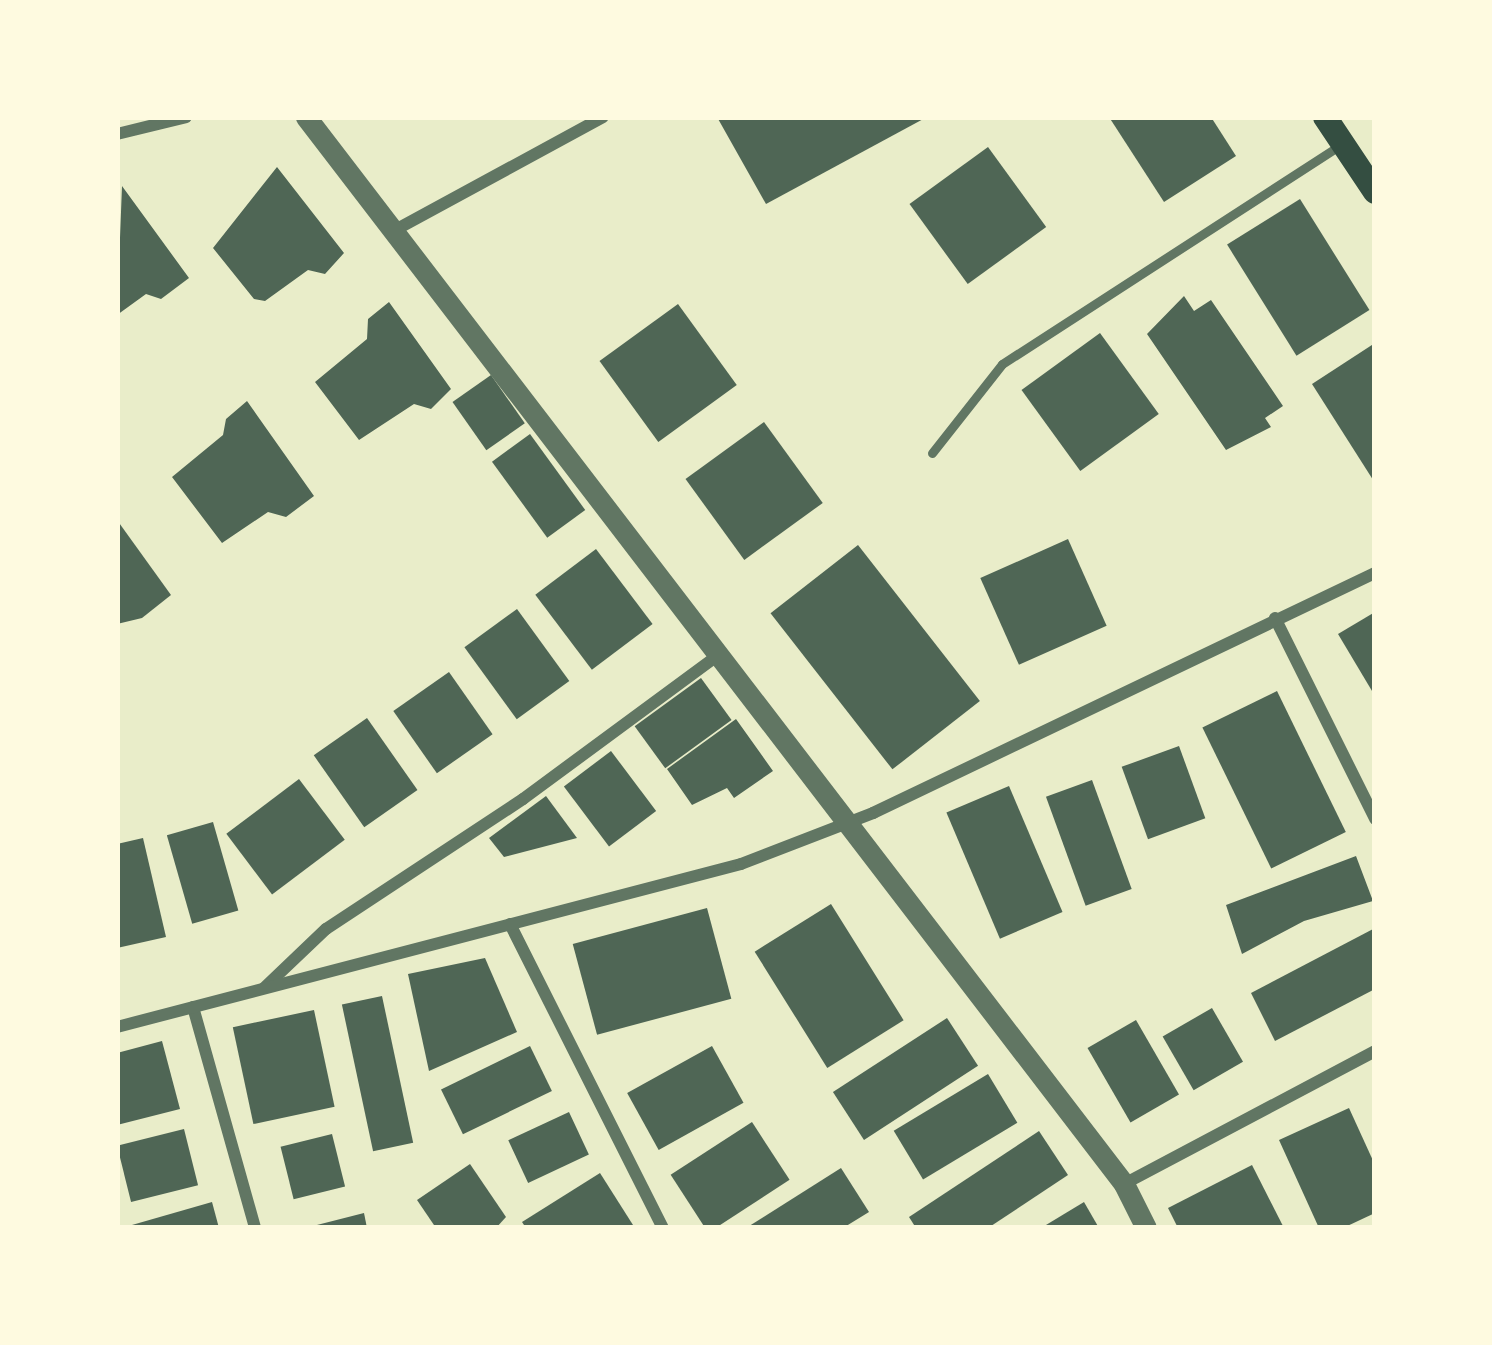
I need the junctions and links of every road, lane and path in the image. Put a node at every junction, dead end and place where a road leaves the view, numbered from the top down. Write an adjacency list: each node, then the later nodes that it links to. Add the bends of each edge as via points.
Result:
1 (186, 117): 5 (street)
2 (306, 117): 8 (street)
3 (603, 117): 8 (street)
4 (1325, 117): 6 (main road)
5 (117, 134)
6 (1343, 144): 7 (main road); 9 (lane, via 1002,364)
7 (1375, 192)
8 (397, 229): 12 (street)
9 (932, 453)
10 (1375, 573): 11 (street)
11 (1275, 618): 14 (street); 16 (street)
12 (717, 656): 16 (street); 18 (street, via 523,799 326,929)
13 (1375, 780): 14 (street)
14 (1358, 785): 15 (street)
15 (1375, 819)
16 (843, 824): 17 (street, via 741,864); 22 (street)
17 (510, 924): 18 (street); 24 (street)
18 (262, 989): 19 (street)
19 (194, 1007): 20 (street); 23 (street)
20 (117, 1027)
21 (1375, 1051): 22 (street)
22 (1124, 1184): 25 (street)
23 (255, 1228)
24 (663, 1228)
25 (1146, 1228)

